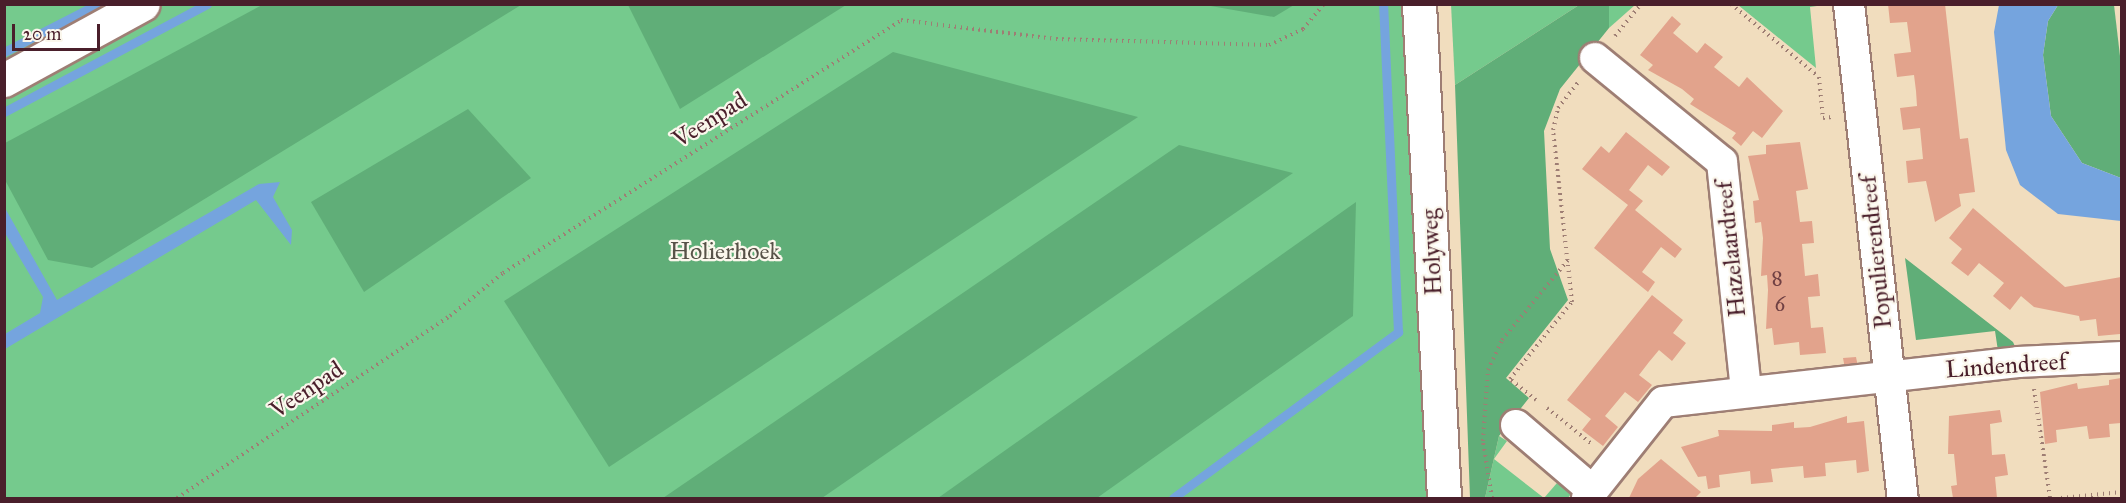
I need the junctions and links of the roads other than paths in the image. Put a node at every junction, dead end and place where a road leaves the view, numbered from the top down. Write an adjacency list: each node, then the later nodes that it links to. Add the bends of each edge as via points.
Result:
1 (143, 4): 5 (street)
2 (1419, 4): 11 (street, Holyweg)
3 (1849, 4): 7 (street, Populierendreef)
4 (1595, 58): 8 (street, Hazelaardreef, via 1722,162)
5 (4, 80)
6 (2121, 357): 7 (street, Lindendreef)
7 (1890, 375): 8 (street); 12 (street, Populierendreef)
8 (1746, 392): 10 (street, via 1663,402)
9 (1516, 425): 10 (street)
10 (1590, 495)
11 (1444, 498)
12 (1903, 498)

